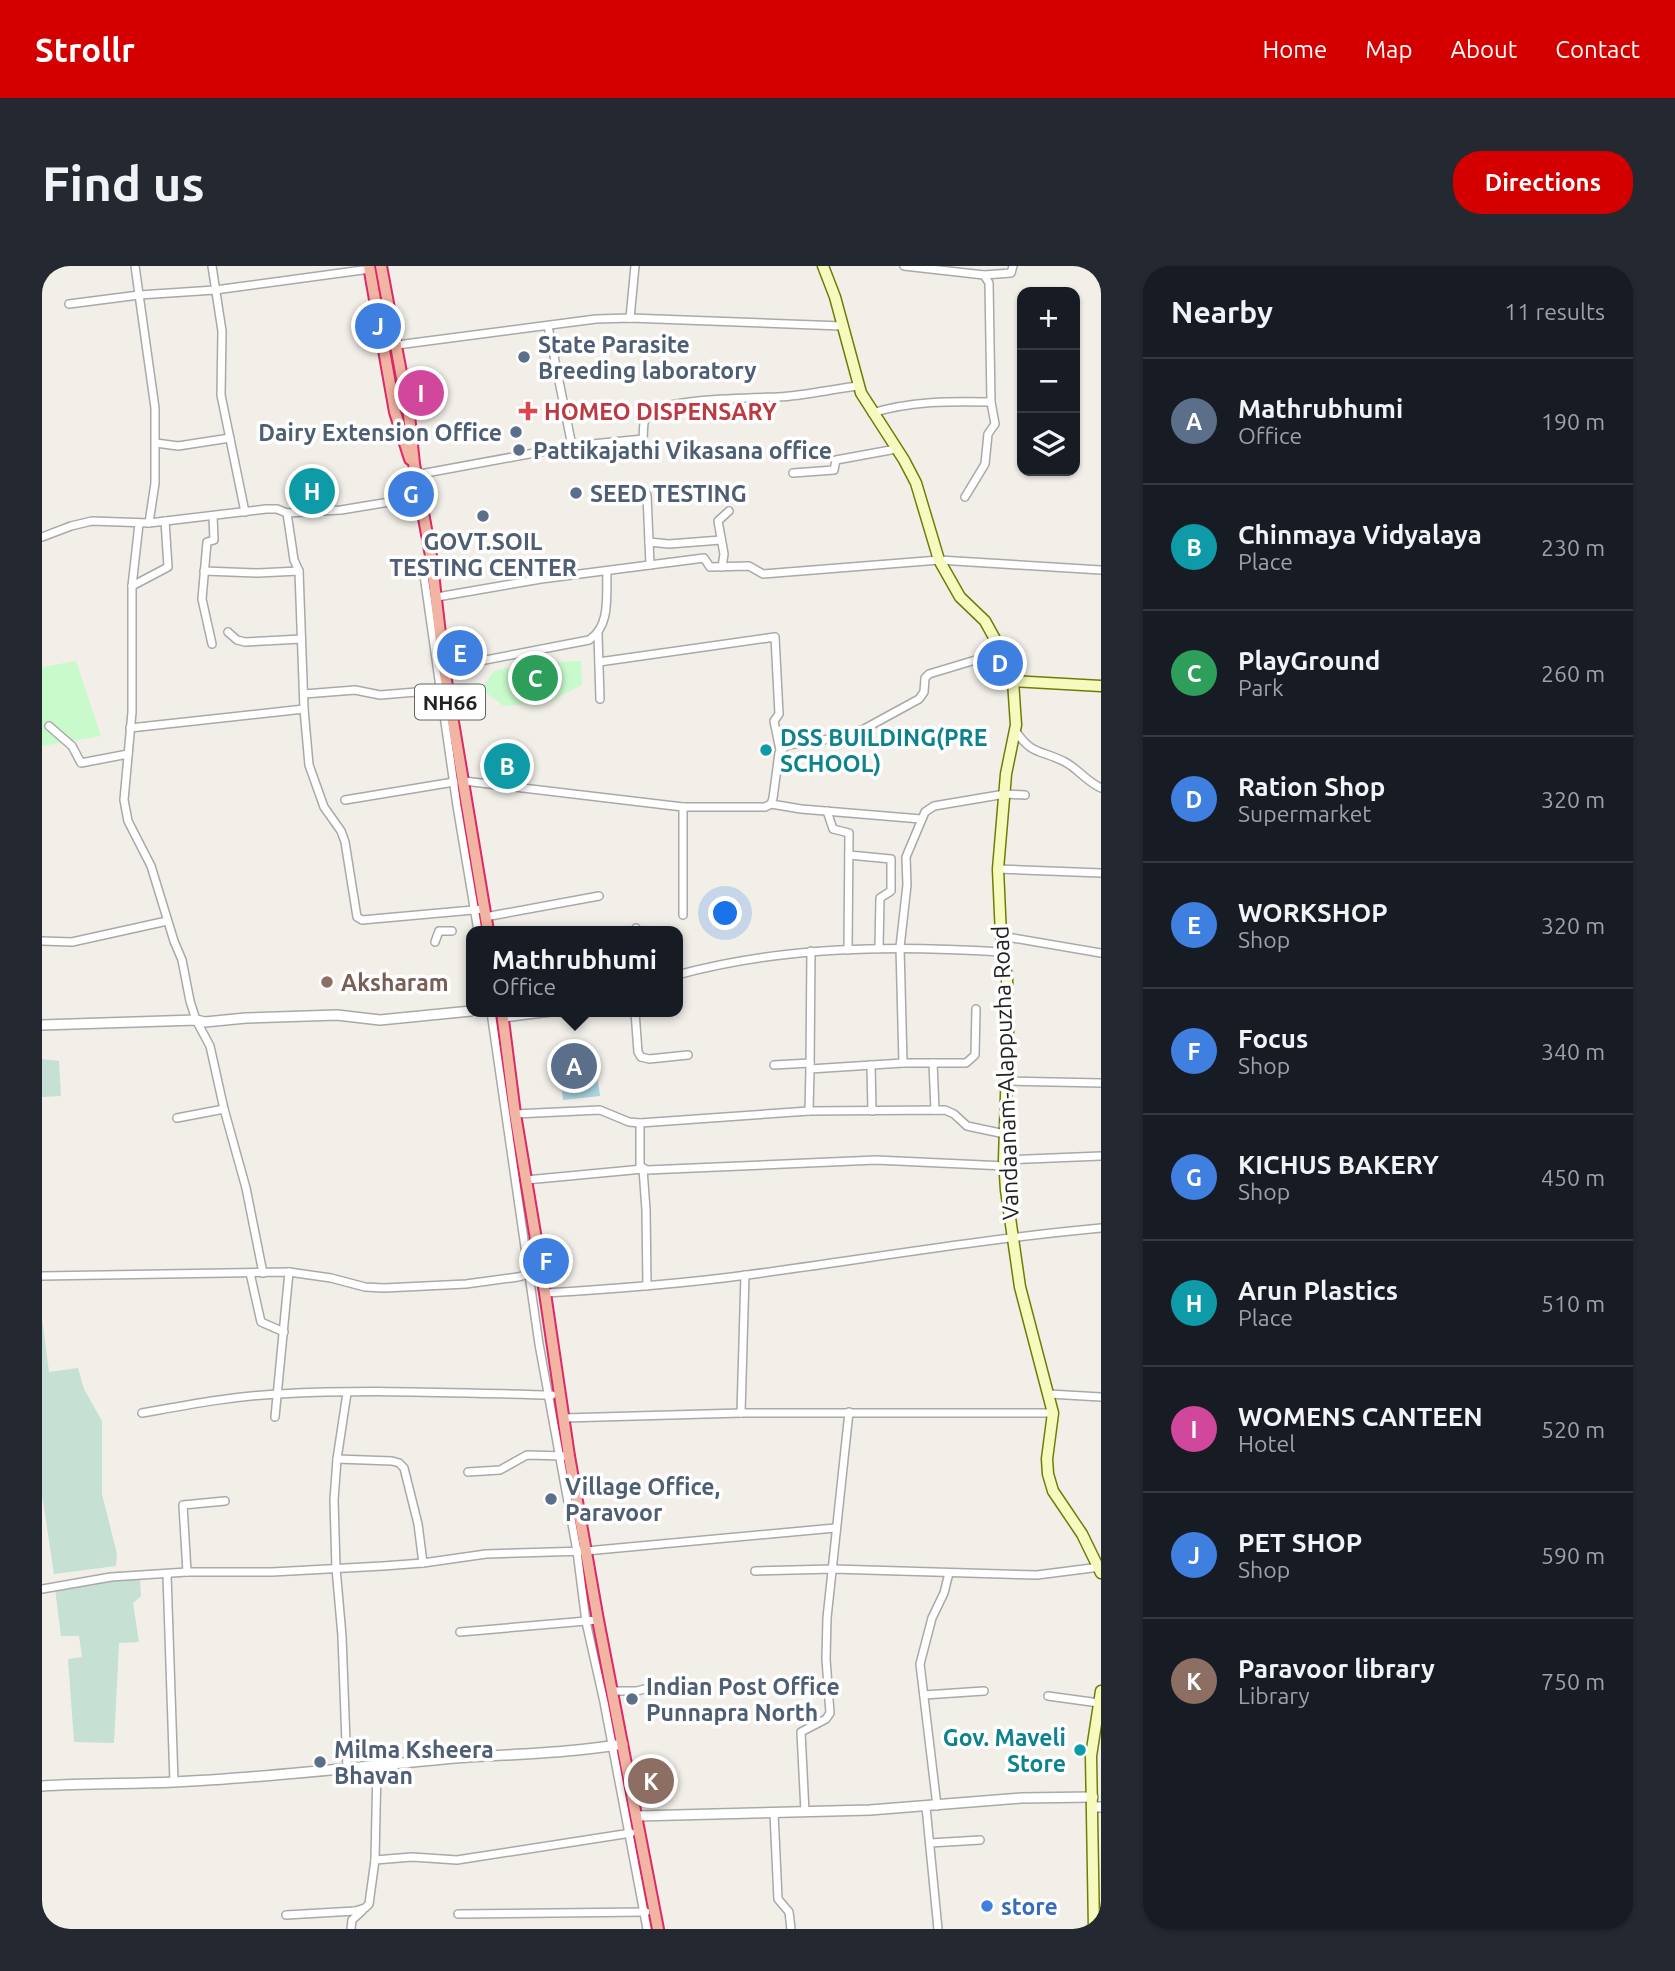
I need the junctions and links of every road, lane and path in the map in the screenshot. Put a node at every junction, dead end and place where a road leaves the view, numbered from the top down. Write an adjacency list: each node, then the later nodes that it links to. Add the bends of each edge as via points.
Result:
1 (135, 266): 10 (street)
2 (212, 266): 9 (street)
3 (635, 266): 12 (street)
4 (823, 266): 14 (main road, Vandaanam-Alappuzha Road)
5 (904, 266): 8 (street)
6 (1013, 266): 8 (street, via 1011,273)
7 (373, 267): 9 (street); 15 (highway, NH66); 23 (highway, NH66, via 396,412)
8 (984, 275): 17 (street, via 989,283)
9 (215, 290): 10 (street); 19 (street, via 222,331 222,395)
10 (139, 295): 11 (street); 20 (street)
11 (69, 304)
12 (630, 318): 13 (street); 14 (street)
13 (548, 326): 15 (street); 21 (street)
14 (842, 326): 16 (main road, Vandaanam-Alappuzha Road)
15 (397, 345): 23 (highway, NH66)
16 (858, 386): 18 (main road, Vandaanam-Alappuzha Road); 21 (street, via 672,404 650,412 643,439)
17 (991, 402): 18 (street, via 896,405); 27 (street, via 995,424 988,434 985,464)
18 (872, 413): 22 (main road, Vandaanam-Alappuzha Road)
19 (230, 438): 20 (street, via 178,446); 29 (street)
20 (156, 443): 33 (street)
21 (572, 446): 23 (street)
22 (896, 449): 24 (street, via 836,460 834,470); 39 (main road, Vandaanam-Alappuzha Road, via 916,483)
23 (415, 473): 26 (highway, NH66)
24 (793, 473)
25 (646, 495): 37 (street)
26 (420, 497): 30 (street); 38 (highway, NH66)
27 (965, 497)
28 (729, 511): 36 (street, via 718,522)
29 (245, 512): 30 (street, via 277,509); 31 (street)
30 (287, 513): 44 (street)
31 (213, 516): 32 (street); 43 (street, via 214,540 207,542)
32 (165, 522): 33 (street); 46 (street, via 168,567)
33 (149, 523): 34 (street)
34 (139, 524): 35 (street, via 92,522); 46 (street)
35 (42, 537)
36 (721, 540): 37 (street); 41 (street)
37 (649, 542): 40 (street)
38 (431, 556): 47 (highway, NH66); 57 (street, via 425,575)
39 (939, 561): 41 (street, via 763,574 749,566); 42 (street); 52 (main road, Vandaanam-Alappuzha Road, via 960,597 985,621)
40 (650, 565): 41 (street, via 704,558 710,568); 45 (street)
41 (722, 567)
42 (1101, 570)
43 (204, 571): 44 (street); 51 (street, via 202,599)
44 (299, 571): 50 (street)
45 (607, 571): 47 (street); 49 (street, via 604,626)
46 (132, 586): 62 (street)
47 (436, 597): 54 (highway, NH66)
48 (228, 632): 50 (street, via 245,642)
49 (598, 634): 53 (street); 54 (street, via 589,640)
50 (300, 639): 58 (street)
51 (212, 643)
52 (1002, 652): 55 (main road, Vandaanam-Alappuzha Road); 64 (street, via 926,676 919,699 864,729 837,738 787,744)
53 (599, 662): 59 (street); 64 (street, via 775,637 779,714 775,721)
54 (444, 668): 66 (highway, NH66)
55 (1013, 681): 56 (main road); 63 (main road, Vandaanam-Alappuzha Road)
56 (1101, 686)
57 (441, 690): 58 (street); 66 (street)
58 (304, 694): 60 (street)
59 (600, 699)
60 (304, 709): 62 (street); 79 (street, via 309,765 324,807 345,842 359,919)
61 (49, 726): 65 (street, via 72,746 81,763)
62 (130, 727): 65 (street)
63 (1015, 730): 67 (street, via 1026,747 1068,763); 68 (main road, Vandaanam-Alappuzha Road)
64 (780, 750): 71 (street)
65 (128, 754): 81 (street, via 125,810 151,866)
66 (459, 781): 70 (street); 72 (street); 79 (highway, NH66)
67 (1101, 788)
68 (1005, 794): 69 (street); 74 (street, via 934,806); 76 (main road, Vandaanam-Alappuzha Road)
69 (1025, 795)
70 (345, 800)
71 (771, 804): 72 (street); 73 (street)
72 (683, 807): 80 (street)
73 (827, 811): 74 (street); 75 (street, via 833,829 849,833)
74 (921, 819): 88 (street, via 906,857)
75 (849, 855): 89 (street, via 891,859 891,891 880,898); 90 (street)
76 (998, 869): 77 (street); 85 (main road, Vandaanam-Alappuzha Road)
77 (1101, 873)
78 (599, 896): 79 (street)
79 (481, 912): 82 (street); 83 (highway, NH66)
80 (683, 915)
81 (167, 920): 86 (street, via 72,942); 100 (street)
82 (479, 926)
83 (486, 926)
84 (453, 931): 87 (street, via 439,931)
85 (1001, 936): 92 (main road, Vandaanam-Alappuzha Road); 93 (street)
86 (42, 941)
87 (435, 942)
88 (900, 947): 89 (street); 92 (street); 103 (street)
89 (879, 948): 90 (street)
90 (848, 950): 91 (street)
91 (811, 951): 94 (street, via 748,958); 107 (street)
92 (1002, 952): 108 (main road, Vandaanam-Alappuzha Road, via 1007,979)
93 (1101, 953)
94 (683, 974)
95 (976, 1009): 104 (street, via 975,1055 966,1063)
96 (466, 1011): 100 (street, via 380,1020 337,1015)
97 (492, 1017): 125 (street)
98 (502, 1017): 114 (highway)
99 (635, 1017): 102 (street, via 641,1057)
100 (196, 1020): 101 (street); 110 (street, via 210,1046)
101 (42, 1025)
102 (688, 1055)
103 (903, 1063): 104 (street); 106 (street)
104 (933, 1063): 111 (street)
105 (774, 1065): 107 (street)
106 (871, 1065): 107 (street); 113 (street)
107 (810, 1066): 112 (street)
108 (1007, 1081): 109 (street); 117 (main road, Vandaanam-Alappuzha Road)
109 (1101, 1083)
110 (224, 1109): 115 (street); 127 (street)
111 (935, 1110): 113 (street); 117 (street, via 949,1111 973,1128)
112 (809, 1111): 113 (street); 116 (street)
113 (872, 1111)
114 (515, 1114): 116 (street, via 600,1110); 121 (highway)
115 (177, 1118)
116 (639, 1123): 120 (street)
117 (1005, 1134): 119 (main road, Vandaanam-Alappuzha Road)
118 (1101, 1156): 119 (street)
119 (1005, 1163): 120 (street, via 876,1160); 123 (main road, Vandaanam-Alappuzha Road)
120 (643, 1169): 121 (street); 130 (street)
121 (526, 1180): 125 (highway)
122 (1101, 1228): 123 (street)
123 (1011, 1236): 128 (street); 135 (main road, Vandaanam-Alappuzha Road)
124 (289, 1272): 125 (street, via 384,1288 466,1284); 127 (street); 132 (street)
125 (534, 1272): 131 (highway); 136 (street)
126 (250, 1273): 127 (street); 129 (street); 132 (street, via 261,1322)
127 (263, 1273)
128 (745, 1275): 130 (street); 140 (street)
129 (42, 1276)
130 (647, 1286): 131 (street)
131 (545, 1293): 136 (highway)
132 (284, 1332): 134 (street)
133 (347, 1393): 134 (street); 136 (street); 145 (street)
134 (278, 1394): 139 (street); 142 (street)
135 (1049, 1394): 137 (street); 141 (main road, Vandaanam-Alappuzha Road)
136 (554, 1395): 143 (highway); 144 (street)
137 (1101, 1397)
138 (849, 1412): 140 (street); 141 (street); 148 (street)
139 (142, 1413)
140 (741, 1413): 143 (street)
141 (1052, 1413): 153 (main road, Vandaanam-Alappuzha Road, via 1047,1459 1053,1491)
142 (275, 1417)
143 (564, 1418): 144 (highway)
144 (565, 1455): 146 (street, via 527,1455 500,1470); 149 (highway)
145 (337, 1459): 150 (street, via 392,1461 404,1468); 151 (street)
146 (468, 1472)
147 (225, 1502): 154 (street, via 183,1505)
148 (835, 1528): 149 (street); 152 (street)
149 (581, 1551): 150 (street, via 496,1553); 159 (highway); 160 (street)
150 (423, 1563): 151 (street)
151 (336, 1568): 154 (street); 171 (street)
152 (833, 1569): 155 (street); 156 (street); 177 (street, via 826,1659 830,1713 800,1737)
153 (1100, 1569): 156 (street, via 1051,1575)
154 (187, 1572): 157 (street)
155 (755, 1572)
156 (949, 1573): 166 (street, via 920,1664)
157 (167, 1575): 158 (street, via 111,1577); 172 (street)
158 (42, 1588)
159 (598, 1620): 160 (street); 163 (highway)
160 (586, 1622): 161 (street); 169 (street)
161 (460, 1632)
162 (694, 1689): 163 (street)
163 (612, 1691): 169 (highway)
164 (984, 1691): 166 (street)
165 (1101, 1691): 168 (main road)
166 (924, 1695): 175 (street)
167 (1048, 1696): 168 (street)
168 (1099, 1703): 174 (main road, via 1091,1756)
169 (618, 1745): 170 (street); 179 (highway); 180 (street)
170 (377, 1766): 171 (street); 183 (street)
171 (347, 1769): 172 (street)
172 (174, 1782): 173 (street)
173 (42, 1786)
174 (1096, 1803): 175 (street, via 1021,1798); 193 (main road)
175 (937, 1806): 176 (street)
176 (926, 1807): 177 (street); 182 (street)
177 (805, 1812): 178 (street)
178 (774, 1813): 179 (street); 191 (street, via 778,1899 789,1912)
179 (637, 1816): 180 (highway)
180 (634, 1833): 183 (street, via 457,1860); 185 (highway)
181 (980, 1840): 182 (street)
182 (930, 1843): 192 (street)
183 (375, 1860): 184 (street, via 371,1898)
184 (365, 1908): 187 (street); 188 (street, via 352,1920)
185 (649, 1912): 186 (street); 189 (street); 190 (highway)
186 (458, 1914)
187 (286, 1915)
188 (351, 1929)
189 (648, 1929)
190 (658, 1929)
191 (791, 1929)
192 (938, 1929)
193 (1094, 1929)

